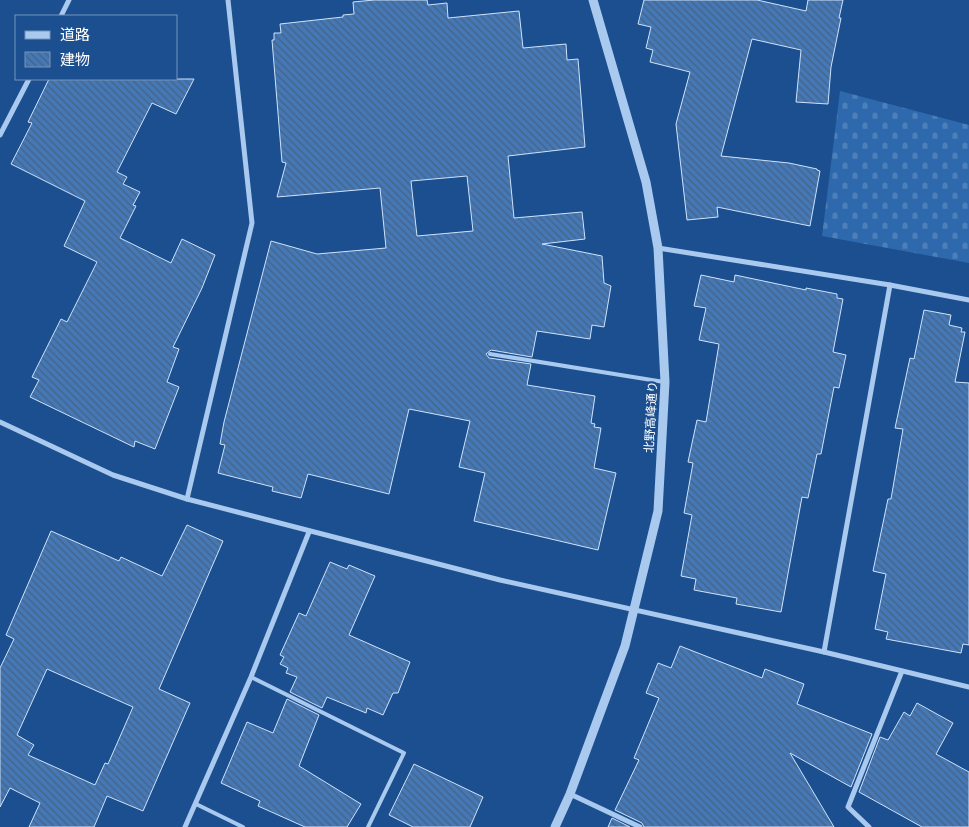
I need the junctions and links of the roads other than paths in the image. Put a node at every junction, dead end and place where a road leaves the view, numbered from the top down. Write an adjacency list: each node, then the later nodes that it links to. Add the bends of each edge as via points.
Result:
1 (69, 0): 4 (street)
2 (228, 0): 14 (street, via 252,224)
3 (593, 0): 8 (street, 北野高峰通り, via 646,182)
4 (61, 15)
5 (28, 80): 6 (street)
6 (3, 123): 7 (street)
7 (0, 136)
8 (658, 248): 9 (street); 12 (street, 北野高峰通り)
9 (890, 285): 10 (street); 17 (street)
10 (969, 300)
11 (490, 354): 12 (lane)
12 (665, 382): 16 (street, 北野高峰通り, via 658,511)
13 (0, 422): 14 (street, via 113,475)
14 (186, 499): 15 (street)
15 (309, 532): 16 (street, via 500,580); 19 (street)
16 (634, 609): 17 (street); 21 (street, 北野高峰通り, via 625,646)
17 (824, 652): 18 (street)
18 (902, 671): 20 (street); 28 (street, via 848,806)
19 (251, 676): 22 (street); 25 (lane, via 404,753)
20 (969, 687)
21 (570, 794): 26 (street, 北野高峰通り); 27 (street)
22 (196, 804): 23 (street); 24 (lane)
23 (185, 827)
24 (243, 827)
25 (368, 827)
26 (555, 827)
27 (640, 827)
28 (869, 827)

